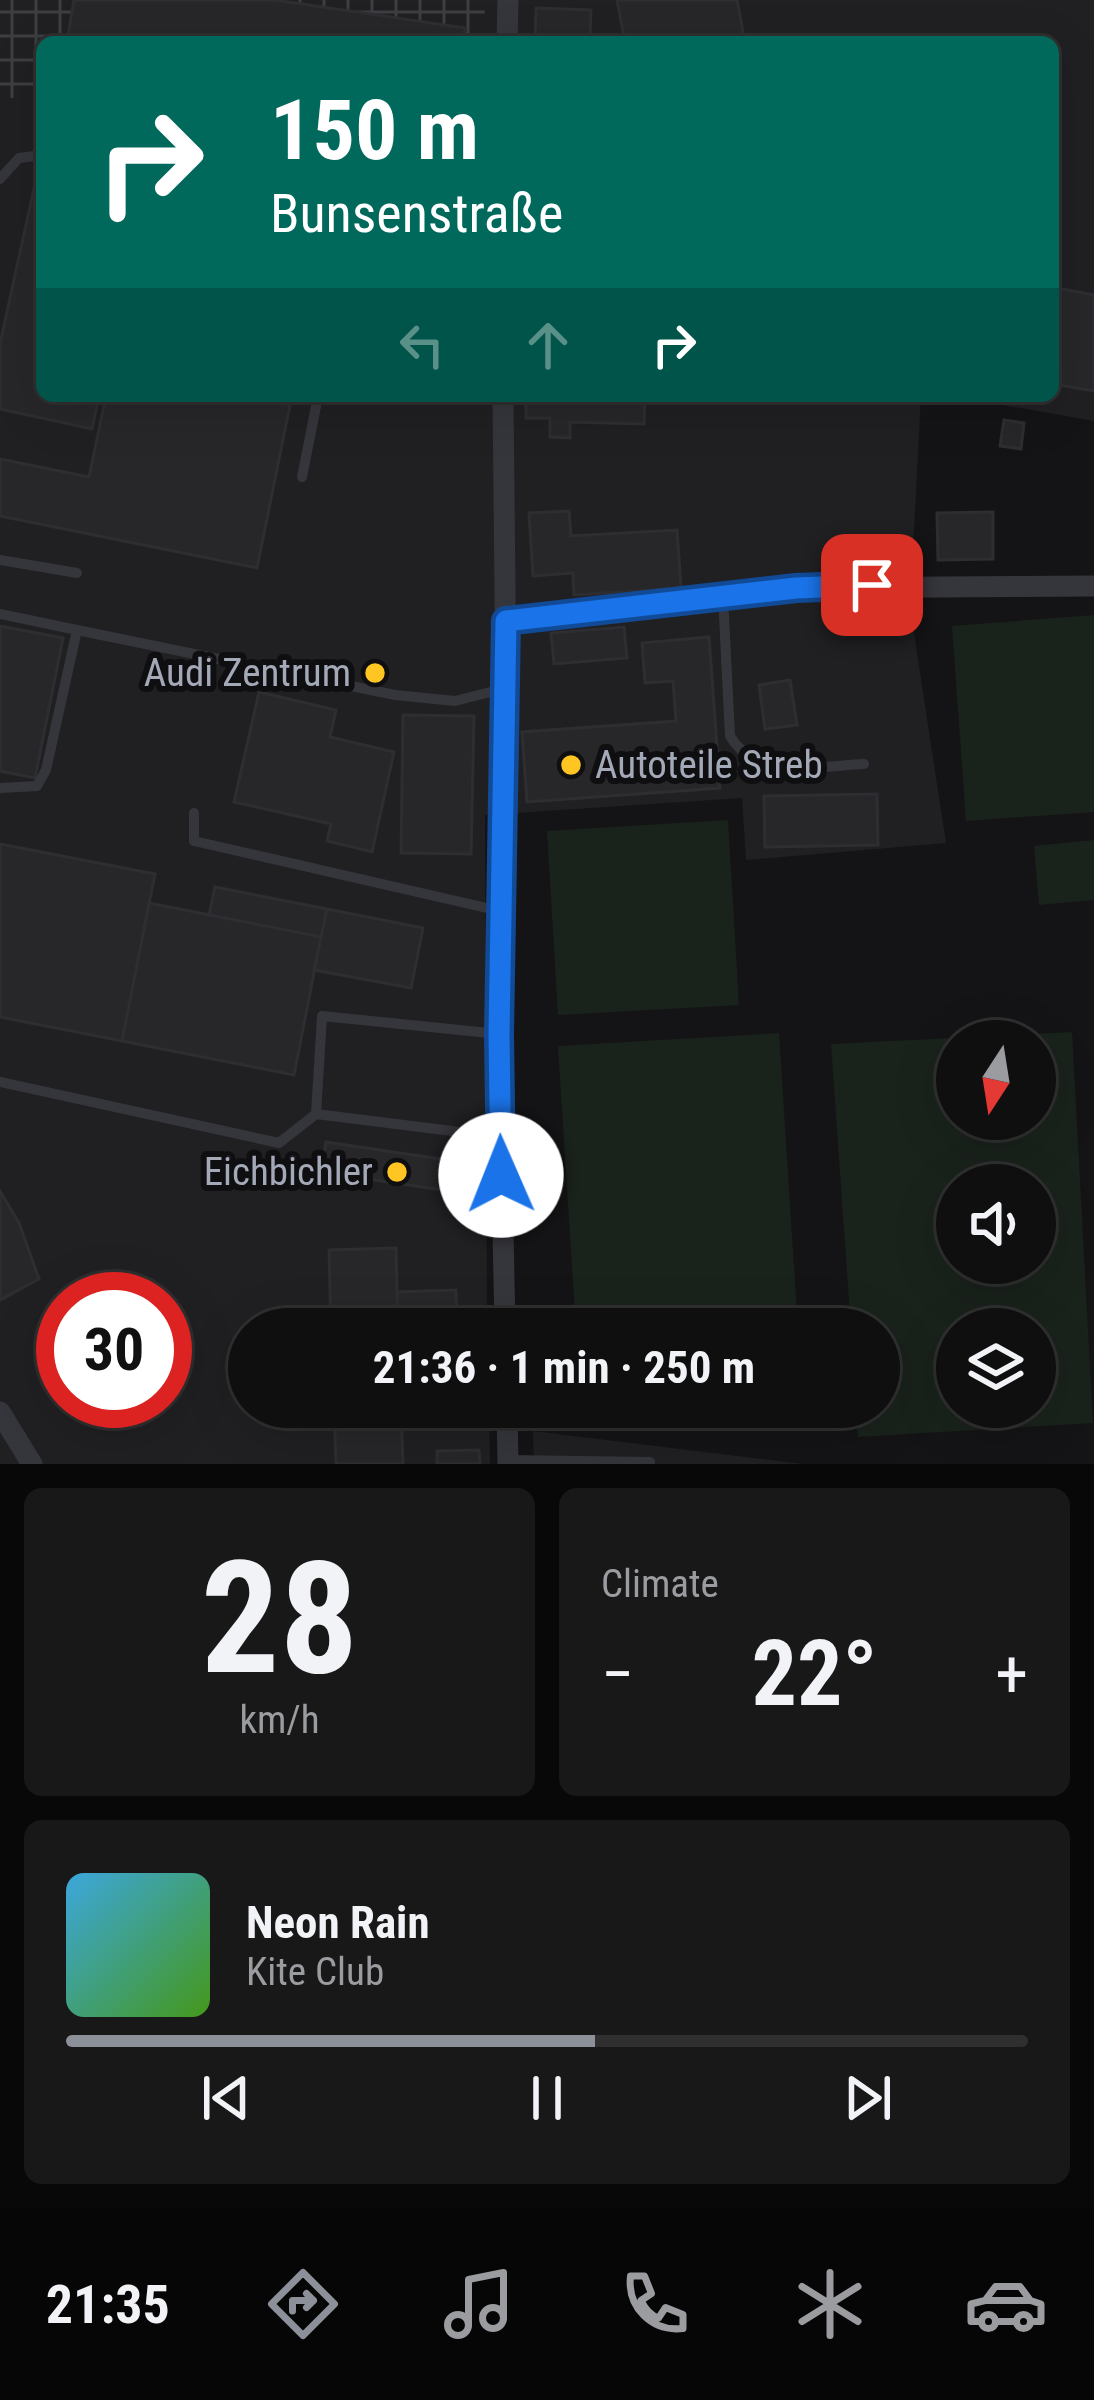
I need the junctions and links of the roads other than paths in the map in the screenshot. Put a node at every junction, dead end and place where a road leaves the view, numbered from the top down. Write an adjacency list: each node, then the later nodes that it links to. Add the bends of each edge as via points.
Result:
1 (508, 0): 2 (street)
2 (507, 36)
3 (36, 156): 4 (lane, via 19,158)
4 (0, 179)
5 (317, 402): 7 (lane)
6 (503, 402): 13 (street)
7 (302, 477)
8 (0, 560): 9 (lane)
9 (77, 573)
10 (1094, 586): 11 (street, via 872,585)
11 (723, 596): 13 (street); 16 (lane, via 737,749 763,765)
12 (0, 614): 14 (lane)
13 (506, 621): 15 (street)
14 (77, 629): 15 (lane, via 395,695 455,701); 17 (lane, via 46,770 37,785)
15 (506, 688): 19 (street)
16 (864, 764)
17 (0, 788)
18 (194, 813): 19 (lane, via 194,841)
19 (500, 911): 20 (street)
20 (499, 1034): 22 (lane, via 322,1016); 23 (street)
21 (0, 1082): 22 (lane, via 278,1142)
22 (316, 1114): 23 (lane)
23 (500, 1137): 24 (street)
24 (504, 1308)
25 (0, 1412): 29 (street)
26 (507, 1428): 27 (street)
27 (508, 1462): 28 (lane)
28 (650, 1462)
29 (32, 1464)

